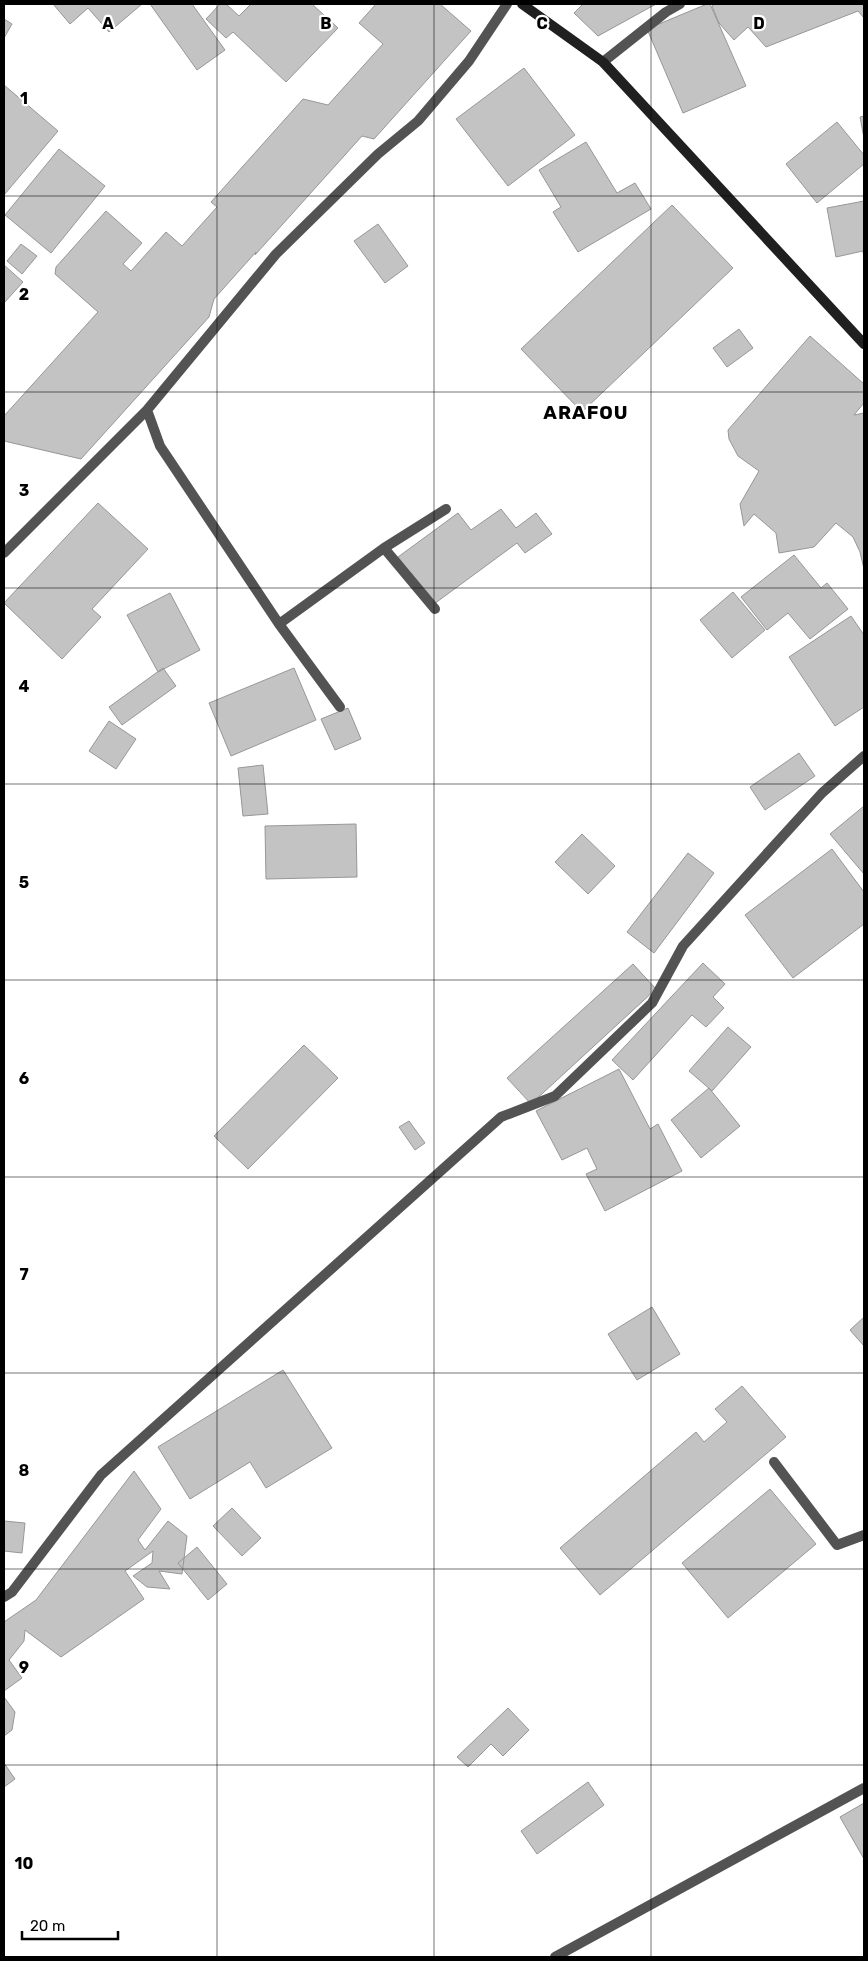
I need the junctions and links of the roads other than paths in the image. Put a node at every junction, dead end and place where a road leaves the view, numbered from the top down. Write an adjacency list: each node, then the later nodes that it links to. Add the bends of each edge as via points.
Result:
1 (507, 4): 6 (street, via 469,61 418,121 378,154 276,254)
2 (522, 4): 4 (main road)
3 (680, 4): 4 (street)
4 (603, 62): 5 (main road)
5 (864, 344)
6 (147, 410): 9 (street); 11 (street, via 160,446)
7 (446, 509): 8 (street)
8 (384, 548): 10 (street); 11 (street)
9 (4, 553)
10 (435, 610)
11 (280, 624): 12 (street)
12 (340, 707)
13 (864, 756): 16 (street, via 822,793 683,946 652,1003 554,1096 501,1117 100,1476 12,1592)
14 (774, 1462): 15 (street, via 837,1545)
15 (864, 1535)
16 (4, 1597)
17 (864, 1788): 18 (street)
18 (555, 1957)

